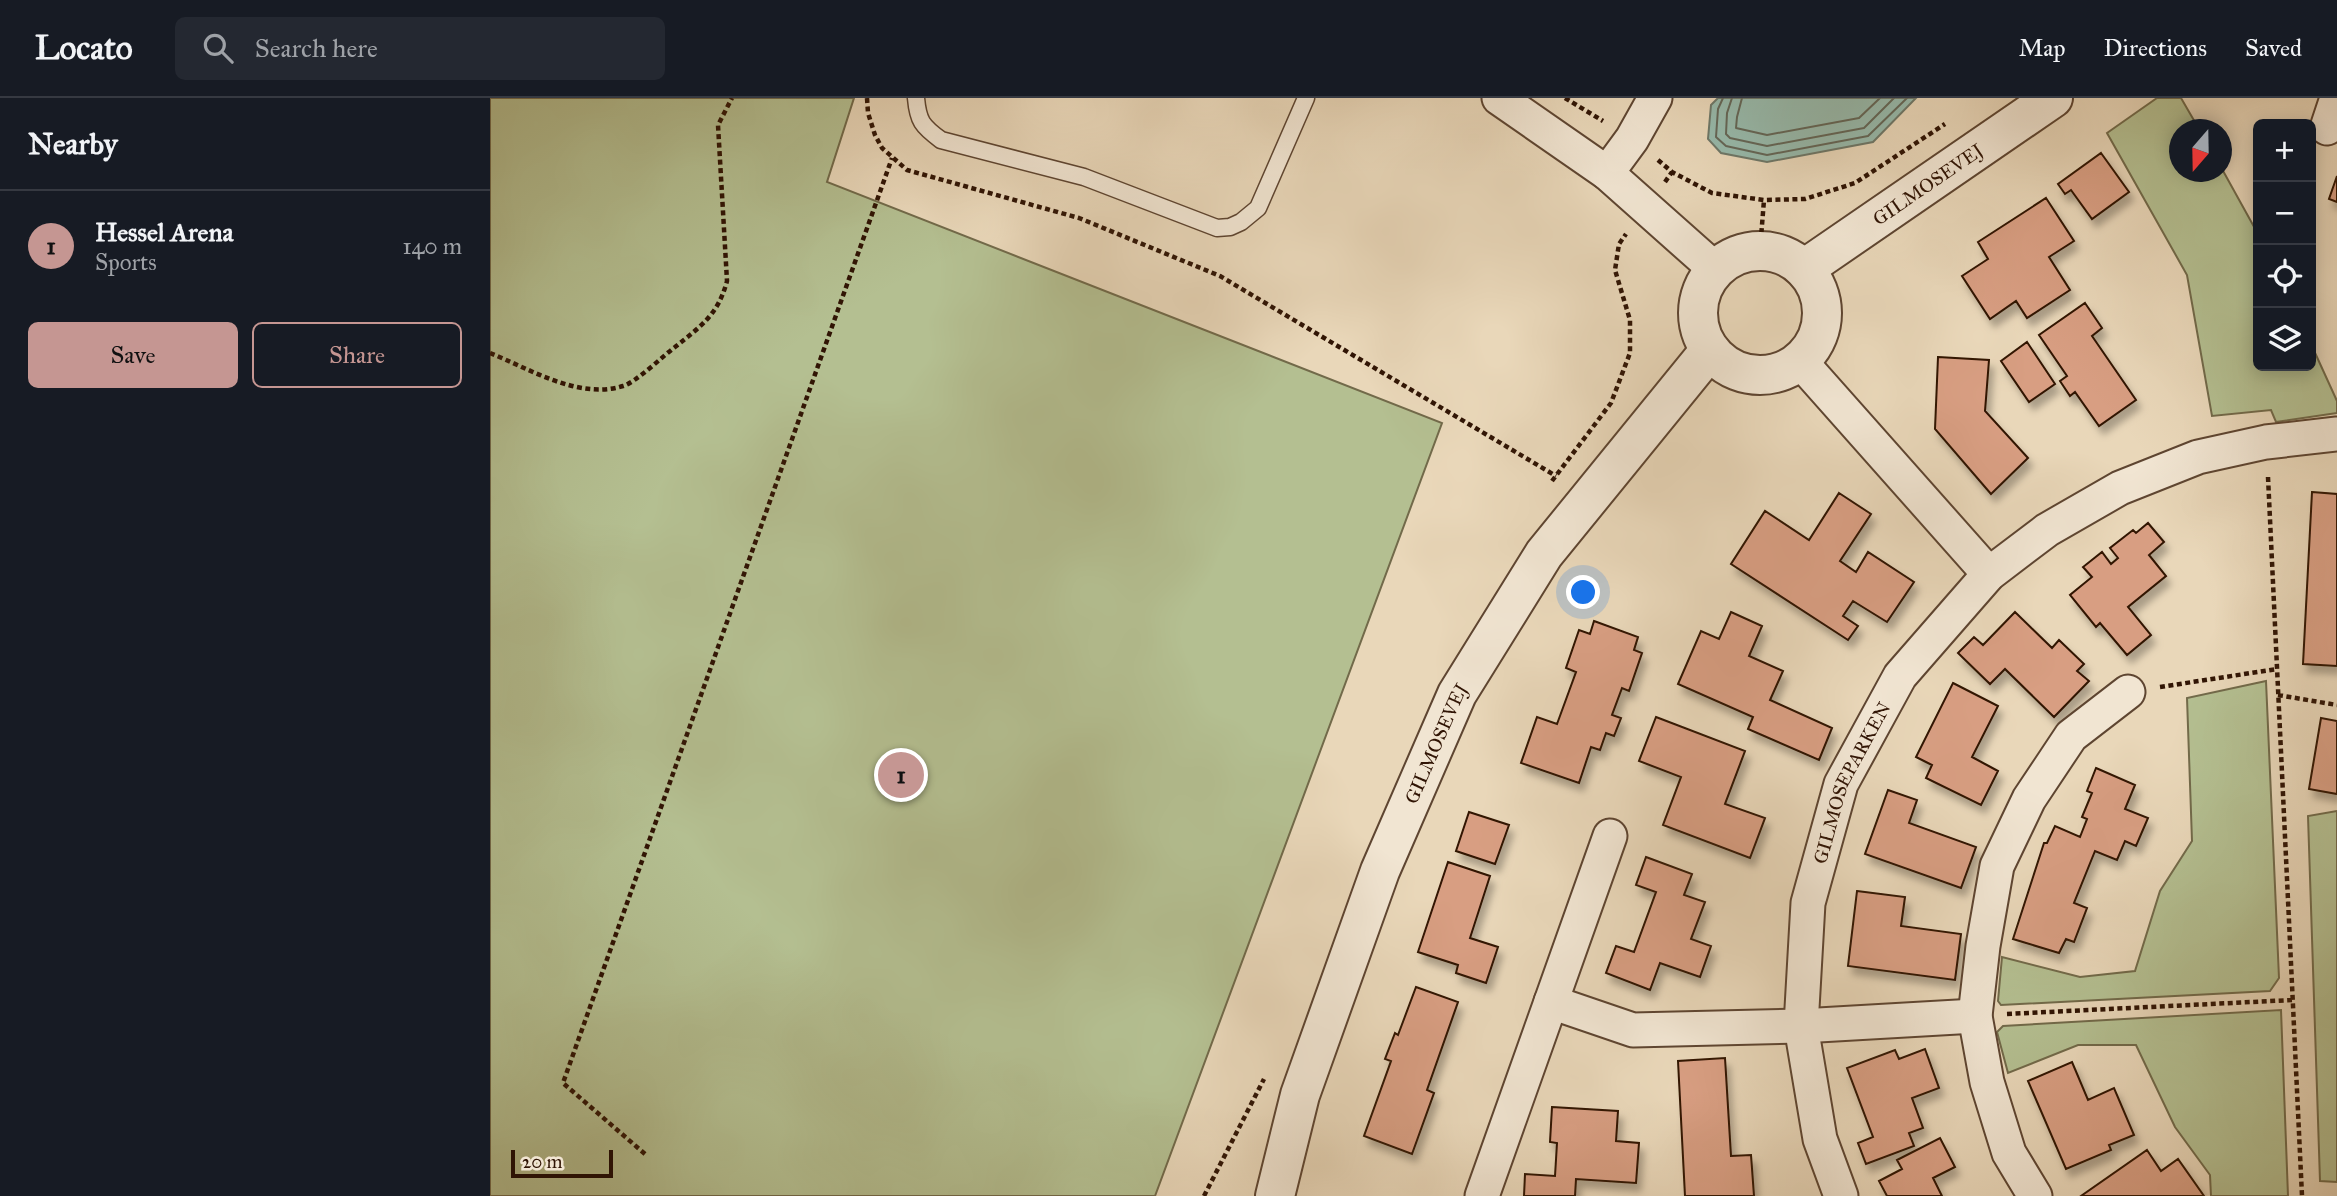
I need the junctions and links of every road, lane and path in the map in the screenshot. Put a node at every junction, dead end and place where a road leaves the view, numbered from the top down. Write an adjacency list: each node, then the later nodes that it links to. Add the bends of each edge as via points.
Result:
1 (732, 98): 18 (path, via 718,125 727,281 722,301 702,326 626,386 597,390 565,384)
2 (867, 98): 11 (path, via 875,135)
3 (916, 98): 4 (lane, via 924,127 941,139 1084,177 1217,228 1241,222 1258,208)
4 (1306, 98)
5 (1499, 98): 12 (street)
6 (1564, 98): 10 (path)
7 (1655, 98): 10 (street)
8 (2053, 98): 16 (street, GILMOSEVEJ)
9 (1952, 119): 13 (path, via 1855,183 1805,199)
10 (1632, 139): 12 (street); 13 (path, via 1672,172 1712,193)
11 (892, 158): 22 (path, via 925,176 1079,218 1220,276); 33 (path, via 563,1083)
12 (1607, 173): 15 (street)
13 (1764, 200): 14 (path)
14 (1760, 250): 15 (street, via 1728,258); 16 (street, via 1783,255)
15 (1715, 269): 17 (street, via 1705,283 1698,308 1701,335)
16 (1804, 269): 19 (street, via 1815,282 1822,316 1819,333)
17 (1710, 350): 19 (street, via 1742,373 1783,371); 34 (street, GILMOSEVEJ, via 1544,554 1457,694 1376,883 1300,1096)
18 (490, 353)
19 (1800, 361): 23 (street)
20 (2337, 434): 21 (street, GILMOSEPARKEN)
21 (2266, 442): 23 (street, GILMOSEPARKEN, via 2198,457 2120,488 2047,530); 24 (path)
22 (1556, 475)
23 (1989, 574): 32 (street, GILMOSEPARKEN, via 1900,676 1841,784 1808,903)
24 (2277, 669): 25 (path); 26 (path)
25 (2128, 692): 31 (street, via 2071,736 2029,799 1997,866)
26 (2278, 695): 27 (path); 29 (path)
27 (2337, 705)
28 (1610, 836): 30 (street)
29 (2292, 1000): 31 (path); 38 (path)
30 (1551, 1002): 32 (street, via 1633,1030); 35 (street)
31 (1975, 1016): 32 (street); 37 (street, via 1987,1082 2009,1153)
32 (1801, 1026): 36 (street, GILMOSEPARKEN, via 1820,1139)
33 (645, 1154)
34 (1275, 1196)
35 (1482, 1196)
36 (1841, 1196)
37 (2035, 1196)
38 (2302, 1196)

